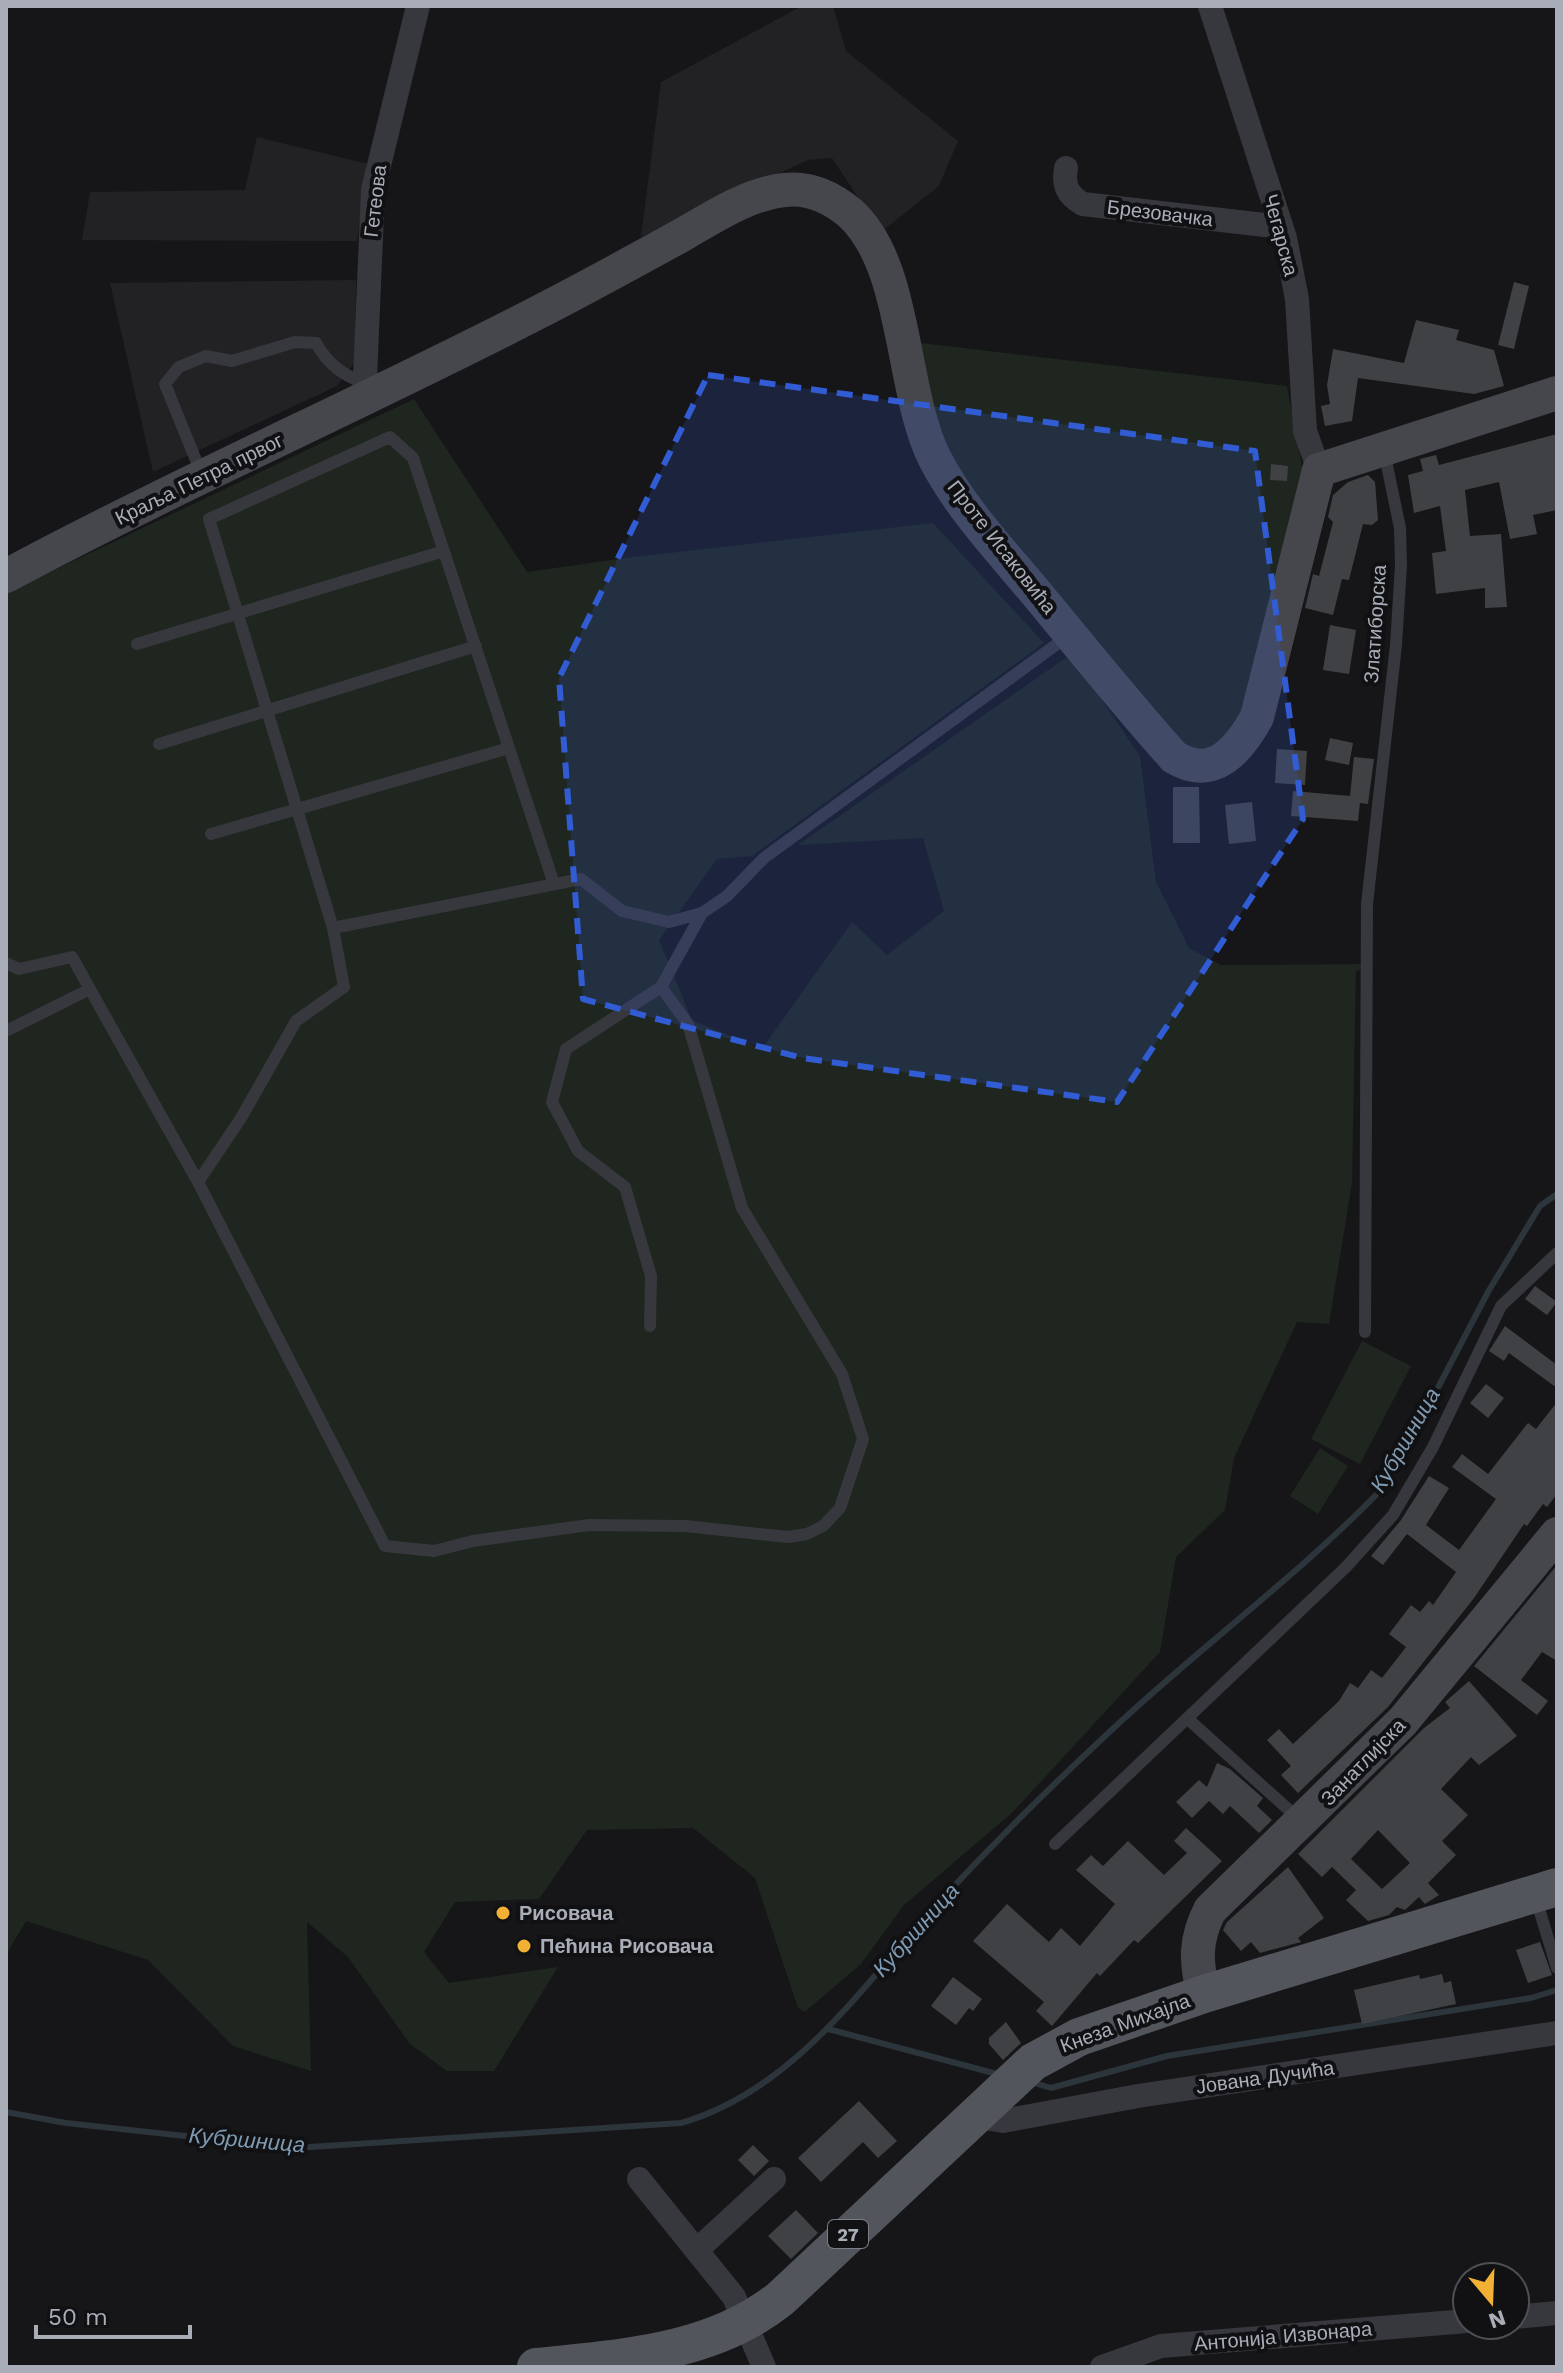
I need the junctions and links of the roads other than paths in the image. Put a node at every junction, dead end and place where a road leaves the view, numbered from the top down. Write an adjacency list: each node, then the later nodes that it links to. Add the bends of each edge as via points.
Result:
1 (418, 6): 5 (street, Гетеова, via 373,190)
2 (1210, 6): 4 (street, Чегарска)
3 (1066, 168): 4 (street, Брезовачка, via 1064,181 1071,197 1083,204)
4 (1281, 227): 8 (street, Чегарска, via 1297,299 1305,431)
5 (374, 390): 9 (street, Краља Петра првог); 9 (lane, via 349,378 316,343 295,342 232,361 206,356 179,367 165,384); 13 (street, Проте Исаковића, via 751,200 783,190 826,196 852,215 876,252 935,458 967,510)
6 (1557, 393): 7 (street)
7 (1384, 449): 8 (street); 31 (lane, Златиборска, via 1400,528 1401,565 1364,968)
8 (1319, 470): 13 (street, Проте Исаковића, via 1257,717 1239,748 1222,761 1205,766 1174,757)
9 (202, 476): 11 (street, Краља Петра првог)
10 (444, 551): 12 (lane); 12 (lane, via 413,458 390,437 209,519); 15 (lane)
11 (6, 576)
12 (236, 615): 14 (lane); 16 (lane)
13 (1070, 634): 22 (lane, via 764,858)
14 (137, 644)
15 (476, 646): 16 (lane); 18 (lane)
16 (265, 709): 17 (lane); 19 (lane)
17 (159, 744)
18 (509, 748): 19 (lane); 21 (lane)
19 (296, 808): 20 (lane); 23 (lane)
20 (211, 834)
21 (554, 884): 22 (lane, via 581,879 622,911 669,922); 23 (lane)
22 (702, 913): 25 (lane)
23 (333, 928): 28 (lane, via 344,987 296,1021)
24 (6, 963): 26 (lane, via 19,969 72,957)
25 (661, 987): 28 (lane, via 688,1024 742,1208 842,1374 863,1439 840,1508 807,1534 589,1525 434,1551 385,1546); 30 (lane, via 566,1049 552,1102 578,1151 625,1187 651,1276)
26 (90, 989): 27 (lane); 28 (lane)
27 (6, 1031)
28 (198, 1182)
29 (1557, 1253): 33 (lane, via 1532,1273 1494,1318 1433,1447 1393,1515)
30 (650, 1326)
31 (1365, 1332)
32 (1557, 1534): 34 (street, Занатлијска, via 1403,1721)
33 (1188, 1719): 34 (lane); 35 (lane)
34 (1303, 1822): 38 (street, Занатлијска, via 1210,1910 1197,1943)
35 (1055, 1844)
36 (1546, 1890): 37 (lane); 38 (main road, Кнеза Михајла / 27)
37 (1557, 1968)
38 (1204, 1994): 40 (main road, Кнеза Михајла / 27, via 1079,2037 1033,2062)
39 (1557, 2033): 40 (street, Јована Дучића, via 1003,2121)
40 (982, 2108): 47 (main road, Кнеза Михајла / 27, via 780,2299)
41 (639, 2179): 43 (street)
42 (774, 2179): 43 (street)
43 (698, 2249): 47 (street, via 734,2297)
44 (1557, 2313): 45 (street)
45 (1531, 2315)
46 (1451, 2322): 51 (street, Антонија Извонара, via 1161,2346)
47 (746, 2323): 48 (main road, Кнеза Михајла / 27, via 689,2345); 50 (street)
48 (579, 2365): 49 (main road, 27)
49 (536, 2367)
50 (766, 2367)
51 (1102, 2367)

